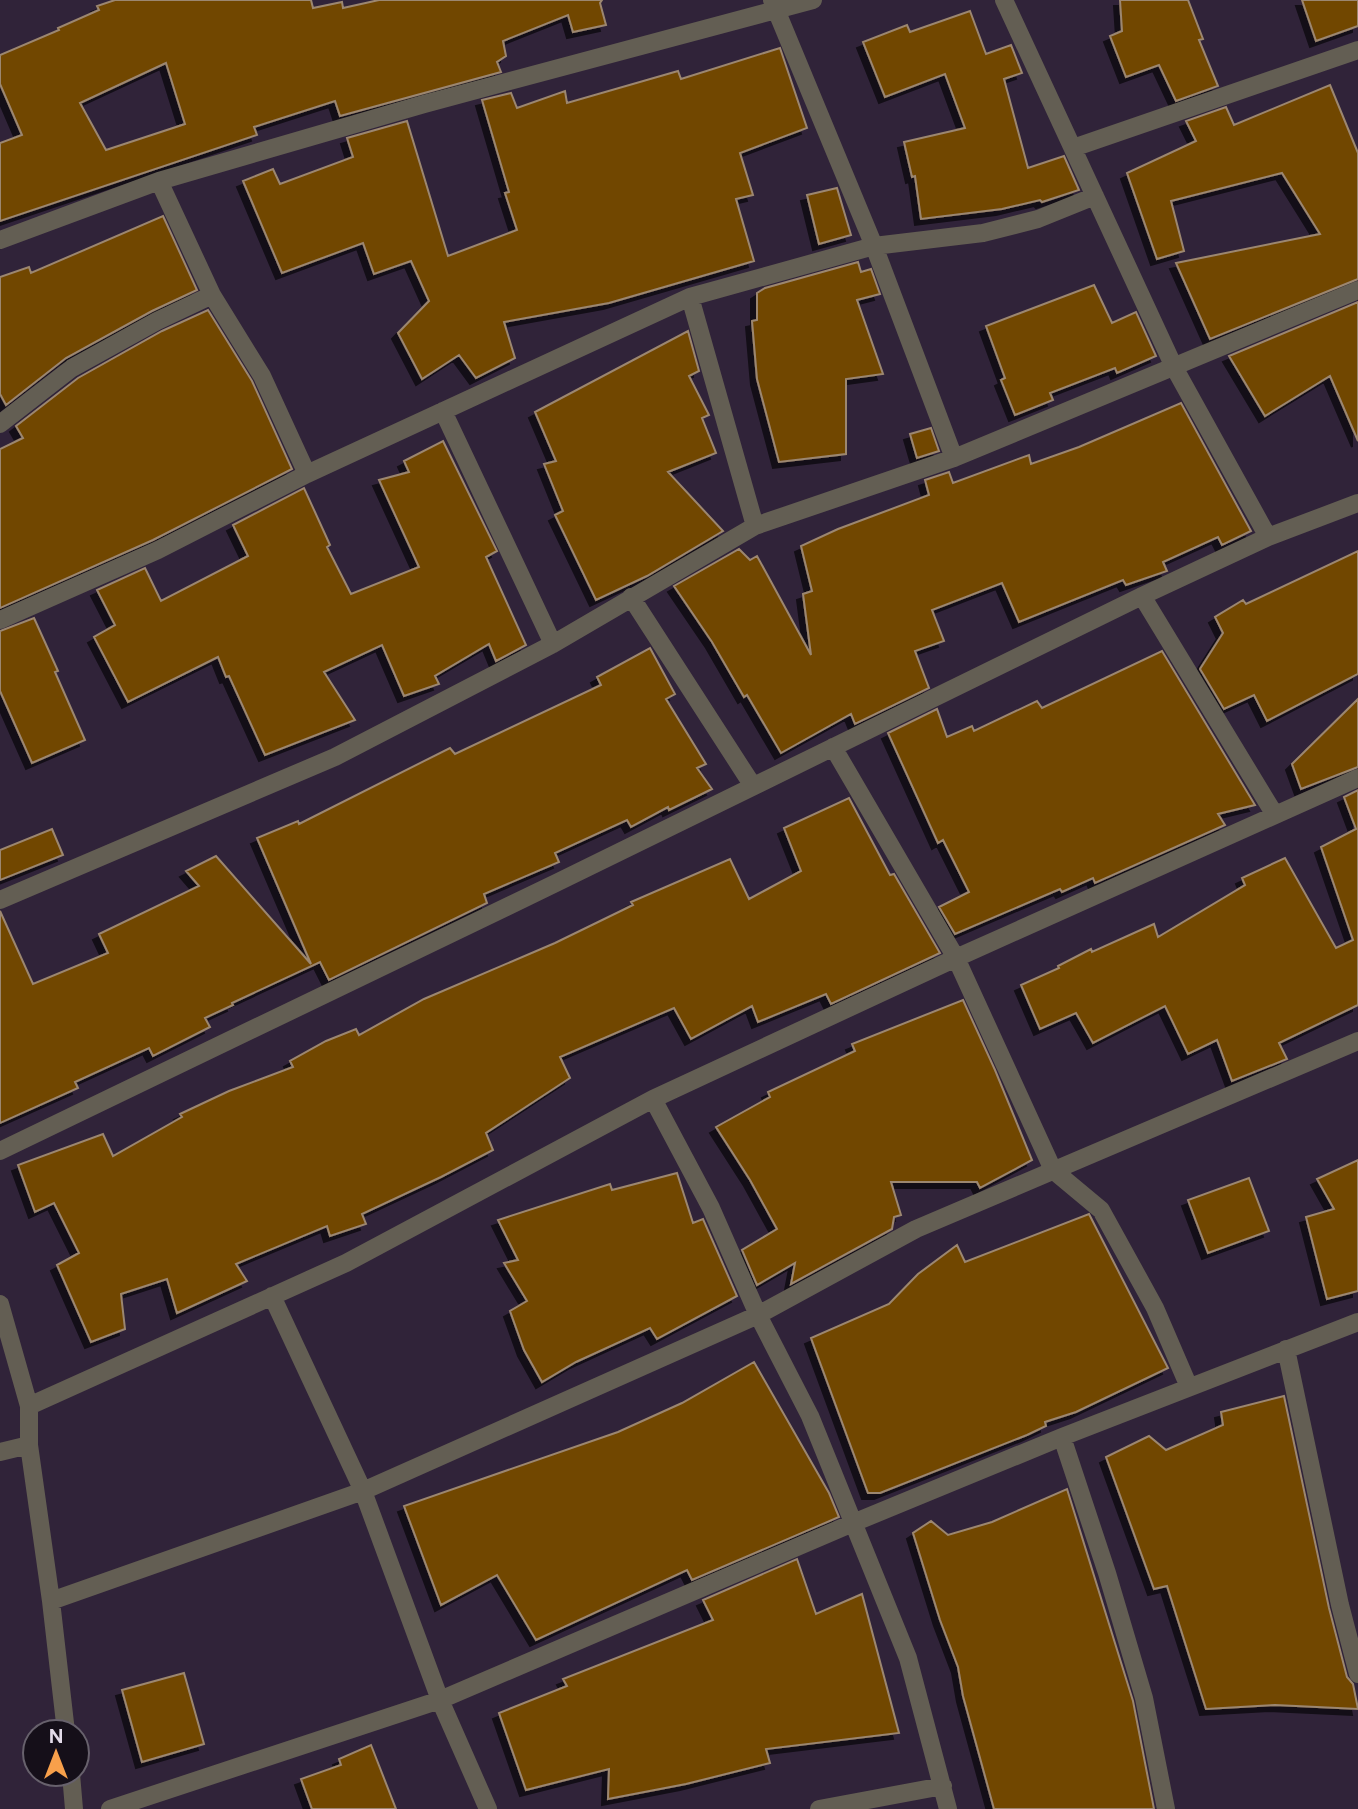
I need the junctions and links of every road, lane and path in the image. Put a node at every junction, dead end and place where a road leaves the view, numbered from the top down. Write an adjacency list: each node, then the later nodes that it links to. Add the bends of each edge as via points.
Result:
1 (813, 0): 3 (street)
2 (1004, 0): 5 (street)
3 (774, 5): 6 (street); 9 (street)
4 (1358, 50): 5 (street)
5 (1073, 148): 7 (street)
6 (159, 181): 8 (street); 11 (street)
7 (1095, 196): 9 (street, via 1038,219 983,233); 13 (street)
8 (0, 240)
9 (874, 246): 12 (street); 16 (street)
10 (1358, 290): 13 (street)
11 (212, 295): 15 (street, via 72,368); 17 (street, via 262,376)
12 (690, 297): 14 (street); 19 (street)
13 (1174, 367): 16 (street); 20 (street)
14 (443, 411): 17 (street); 24 (street)
15 (0, 424)
16 (954, 458): 19 (street)
17 (307, 474): 23 (street, via 158,550)
18 (1358, 503): 20 (street)
19 (755, 526): 22 (street)
20 (1268, 537): 21 (street)
21 (1142, 596): 25 (street); 28 (street)
22 (631, 597): 24 (street); 27 (street)
23 (0, 620)
24 (553, 645): 29 (street, via 335,757)
25 (832, 747): 27 (street); 30 (street)
26 (1358, 778): 28 (street)
27 (753, 786): 33 (street)
28 (1275, 815): 30 (street)
29 (0, 900)
30 (956, 958): 32 (street); 34 (street)
31 (1358, 1041): 34 (street)
32 (653, 1099): 35 (street, via 346,1263); 37 (street, via 711,1208)
33 (0, 1151)
34 (1053, 1170): 37 (street, via 916,1229); 40 (street, via 1101,1210 1155,1308)
35 (272, 1296): 41 (street); 45 (street)
36 (0, 1304): 41 (street)
37 (758, 1315): 45 (street); 46 (street, via 810,1416)
38 (1358, 1322): 39 (street)
39 (1286, 1349): 40 (street); 48 (street)
40 (1189, 1387): 42 (street)
41 (29, 1406): 43 (street)
42 (1062, 1437): 46 (street); 58 (street, via 1144,1698)
43 (29, 1445): 44 (street); 47 (street)
44 (0, 1452)
45 (363, 1490): 47 (street); 49 (street)
46 (853, 1523): 49 (street); 51 (street, via 908,1658)
47 (51, 1601): 50 (street)
48 (1358, 1674)
49 (440, 1700): 54 (street); 55 (street)
50 (64, 1718)
51 (943, 1786): 56 (street); 57 (street)
52 (72, 1788): 53 (street)
53 (74, 1809)
54 (110, 1809)
55 (488, 1809)
56 (819, 1809)
57 (948, 1809)
58 (1166, 1809)

